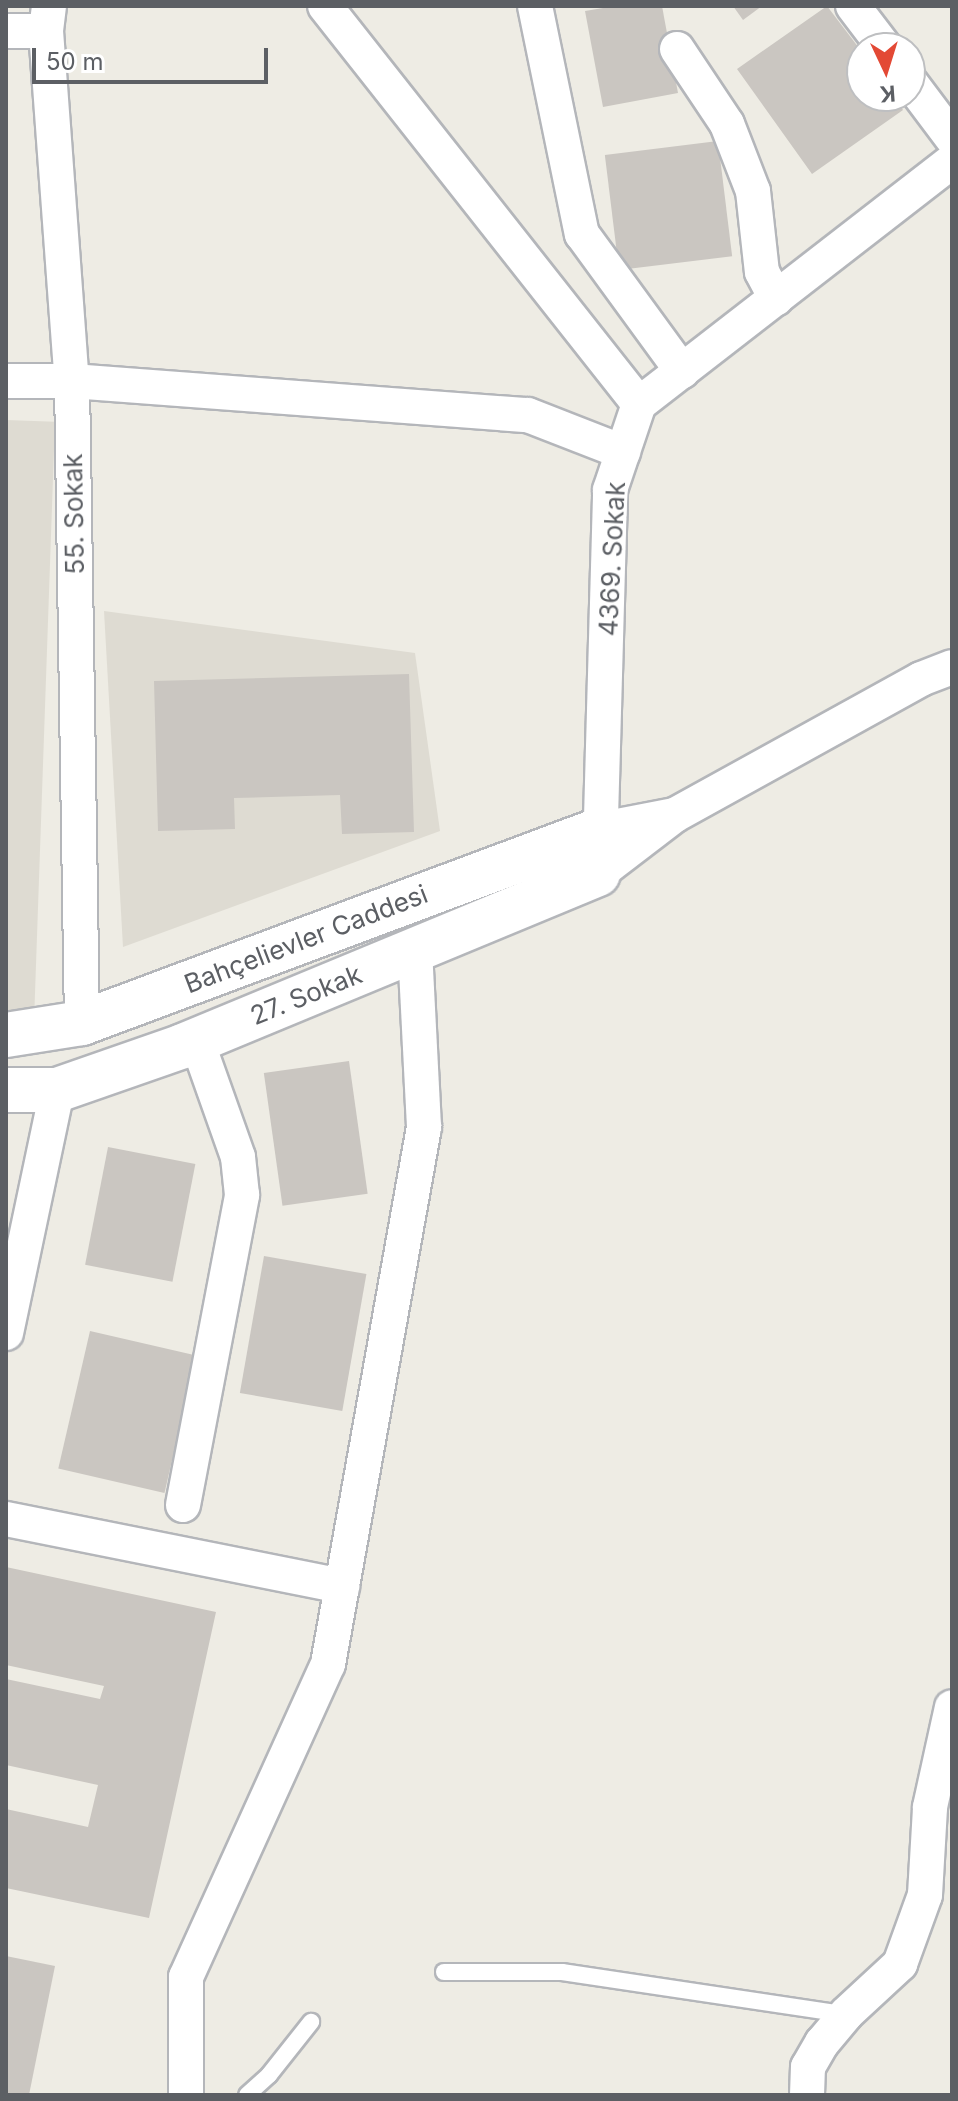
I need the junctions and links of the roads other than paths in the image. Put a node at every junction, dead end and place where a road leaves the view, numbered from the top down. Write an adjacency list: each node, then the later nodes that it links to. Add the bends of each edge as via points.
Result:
1 (325, 6): 15 (street)
2 (535, 6): 12 (street, via 582,234)
3 (853, 6): 6 (street)
4 (47, 18): 5 (street); 14 (street, 55. Sokak)
5 (6, 31)
6 (873, 32)
7 (677, 49): 11 (street, via 727,124 753,191 762,272)
8 (926, 103): 9 (street)
9 (952, 138)
10 (952, 161): 11 (street)
11 (776, 298): 12 (street)
12 (682, 371): 15 (street)
13 (6, 381): 14 (street)
14 (72, 381): 16 (street, via 528,415); 22 (street, 55. Sokak)
15 (639, 404): 16 (street, 4369. Sokak)
16 (623, 452): 19 (street, 4369. Sokak, via 610,490)
17 (952, 667): 18 (street, via 921,679)
18 (675, 815): 19 (street); 20 (street)
19 (602, 829): 20 (street, 4369. Sokak); 22 (main road, Bahçelievler Caddesi)
20 (598, 874): 21 (main road, 27. Sokak)
21 (415, 950): 24 (main road, 27. Sokak); 30 (street, via 424,1127)
22 (82, 1023): 23 (main road, Bahçelievler Caddesi)
23 (6, 1035)
24 (197, 1041): 26 (main road, 27. Sokak); 28 (street, via 238,1157 242,1195)
25 (6, 1090): 26 (main road, 27. Sokak)
26 (57, 1090): 27 (street)
27 (6, 1333)
28 (183, 1505)
29 (6, 1519): 30 (street)
30 (342, 1586): 35 (street, via 328,1664 186,1977)
31 (952, 1707): 33 (street, via 930,1807 925,1895 900,1964)
32 (444, 1972): 33 (lane, via 562,1972)
33 (846, 2014): 37 (street, via 808,2067)
34 (311, 2022): 36 (lane)
35 (186, 2095)
36 (247, 2095)
37 (807, 2095)

